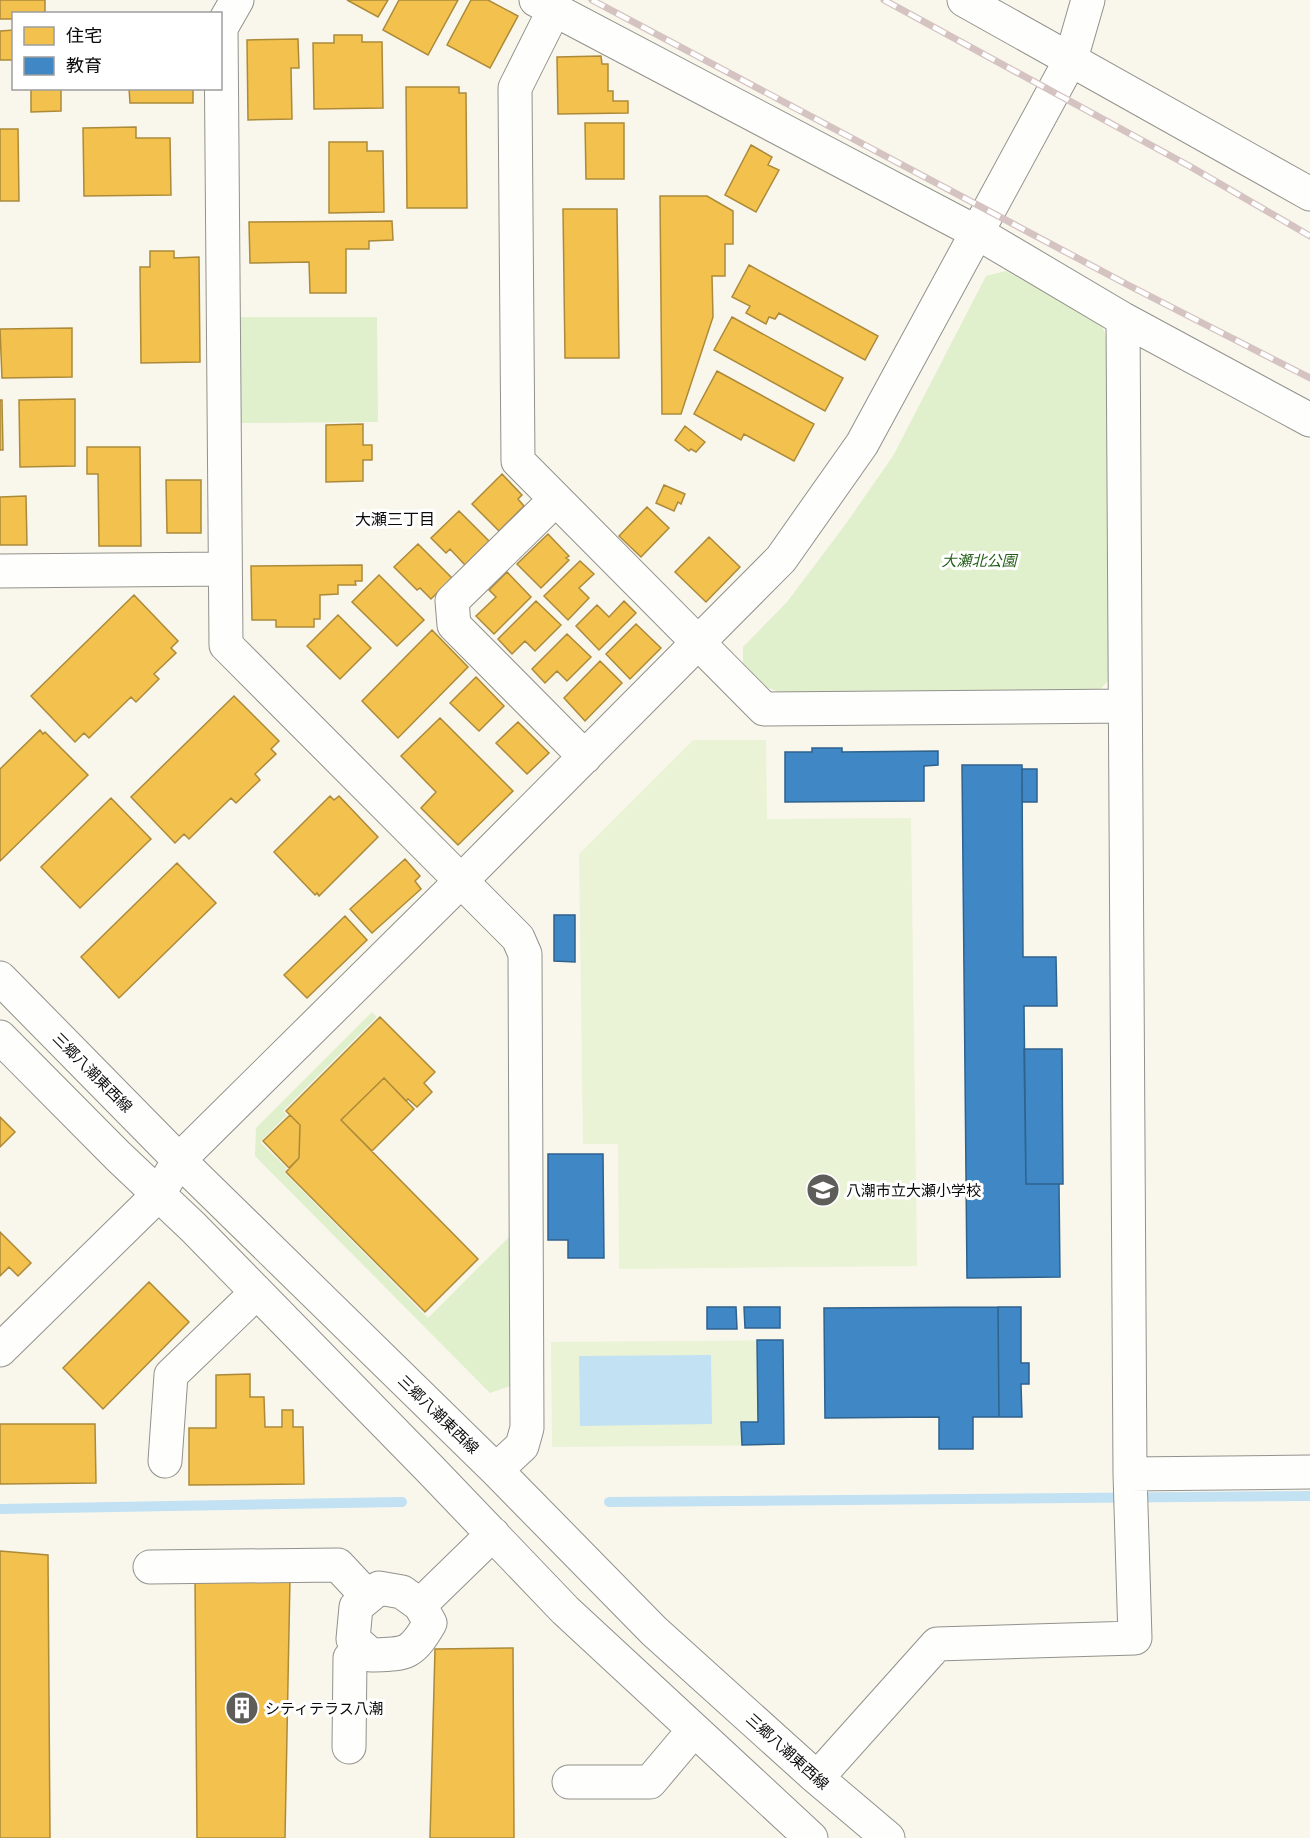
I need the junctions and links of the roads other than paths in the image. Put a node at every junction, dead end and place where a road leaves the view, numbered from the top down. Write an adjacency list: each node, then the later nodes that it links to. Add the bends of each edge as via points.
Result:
1 (237, 0): 5 (street)
2 (964, 0): 6 (street)
3 (1088, 0): 6 (street)
4 (545, 5): 9 (street); 12 (street, via 515,88 518,461)
5 (222, 26)
6 (1071, 60): 8 (street); 9 (street)
7 (221, 90): 13 (street)
8 (1310, 194)
9 (976, 232): 10 (street); 15 (street, via 856,453 781,560)
10 (1123, 319): 11 (street); 16 (street)
11 (1310, 420)
12 (555, 500): 15 (street); 17 (street, via 452,601 454,625)
13 (225, 569): 14 (street); 18 (street, via 226,645)
14 (0, 571)
15 (698, 644): 16 (street, via 764,709); 17 (street)
16 (1125, 706): 28 (street)
17 (585, 757): 18 (street)
18 (462, 880): 21 (street); 26 (street, via 518,938 525,954 527,1428 522,1446)
19 (0, 978): 21 (street, 三郷八潮東西線)
20 (0, 1037): 22 (street)
21 (179, 1160): 22 (street); 26 (street, 三郷八潮東西線)
22 (158, 1195): 23 (street); 24 (street)
23 (256, 1293): 25 (street, via 171,1375); 29 (street)
24 (2, 1344)
25 (165, 1461)
26 (496, 1470): 36 (street, 三郷八潮東西線, via 654,1631)
27 (1310, 1472): 28 (street)
28 (1130, 1474): 36 (street, via 1135,1638 937,1644)
29 (493, 1534): 32 (street); 34 (street, via 565,1610)
30 (150, 1567): 31 (street, via 338,1565)
31 (368, 1597): 32 (street, via 379,1588 402,1592); 33 (street, via 356,1607 353,1640)
32 (420, 1605): 33 (street, via 430,1623 418,1642 402,1654 371,1655)
33 (360, 1646): 35 (street, via 350,1658)
34 (693, 1731): 37 (street, via 650,1782); 38 (street)
35 (349, 1748)
36 (817, 1778): 39 (street, 三郷八潮東西線)
37 (569, 1782)
38 (811, 1838)
39 (888, 1838)

